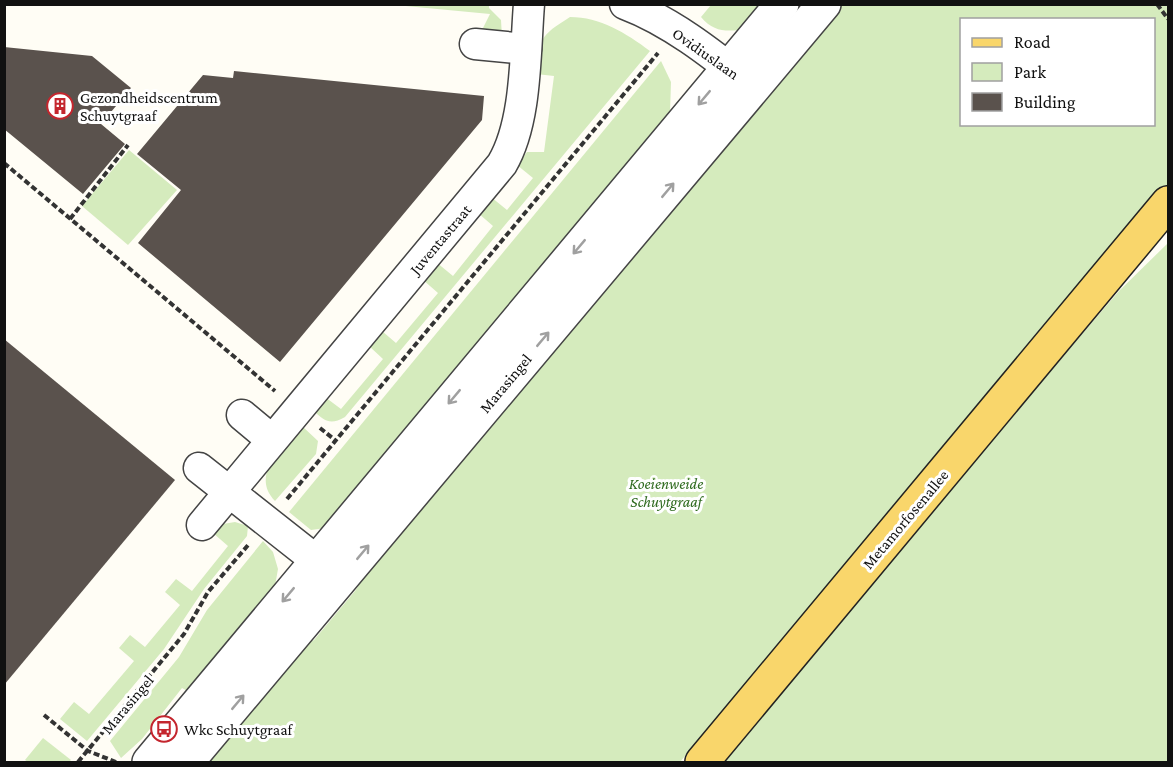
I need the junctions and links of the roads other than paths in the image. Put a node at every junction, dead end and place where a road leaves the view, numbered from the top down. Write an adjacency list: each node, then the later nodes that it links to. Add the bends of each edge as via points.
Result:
1 (529, 4): 6 (street, Juventastraat)
2 (625, 4): 7 (street, Ovidiuslaan, via 648,13)
3 (782, 4): 7 (street, Marasingel)
4 (824, 4): 8 (street, Marasingel)
5 (475, 44): 6 (street)
6 (526, 49): 13 (street, Juventastraat, via 517,129 502,164)
7 (729, 68): 8 (street, Ovidiuslaan); 17 (street, Marasingel, one-way to 17)
8 (754, 88): 17 (street, Marasingel, one-way to 8)
9 (1168, 203): 11 (main road, Metamorfosenallee)
10 (1168, 232): 11 (main road, Metamorfosenallee)
11 (1110, 276): 20 (main road, Metamorfosenallee)
12 (242, 415): 13 (street)
13 (272, 440): 15 (street, Juventastraat)
14 (199, 468): 15 (street)
15 (230, 492): 16 (street, Juventastraat); 17 (street)
16 (202, 525)
17 (329, 570): 18 (street, Marasingel, one-way to 18); 19 (street, Marasingel, one-way to 17)
18 (148, 762)
19 (187, 762)
20 (702, 762)

